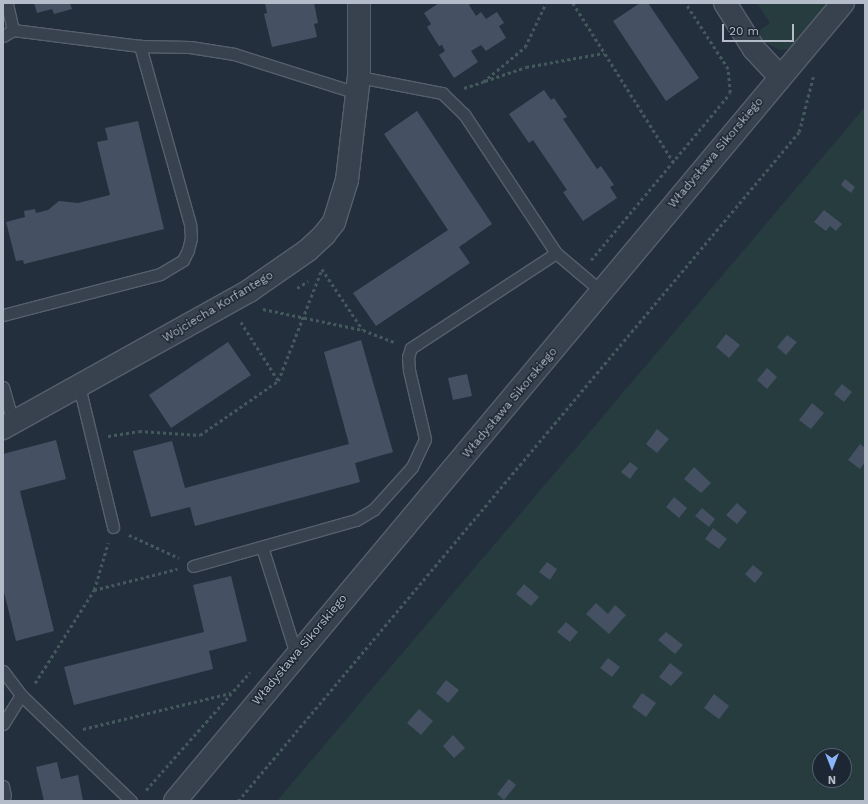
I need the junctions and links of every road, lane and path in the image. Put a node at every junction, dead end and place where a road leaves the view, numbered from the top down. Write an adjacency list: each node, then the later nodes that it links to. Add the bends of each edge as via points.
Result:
1 (7, 3): 8 (lane)
2 (359, 3): 15 (street, Wojciecha Korfantego)
3 (546, 3): 14 (path, via 525,47)
4 (573, 3): 11 (path)
5 (685, 3): 17 (path, via 728,69 731,86 726,99)
6 (725, 3): 13 (street, via 754,49)
7 (843, 3): 13 (street, Władysława Sikorskiego)
8 (14, 30): 9 (lane); 10 (lane)
9 (3, 36)
10 (140, 46): 15 (lane, via 190,47 234,54); 24 (lane, via 190,224 191,238 183,260 160,274)
11 (604, 53): 14 (path, via 526,67); 17 (path)
12 (814, 73): 48 (path, via 799,132)
13 (780, 77): 21 (street, Władysława Sikorskiego)
14 (483, 82): 16 (path)
15 (358, 85): 16 (lane); 30 (street, Wojciecha Korfantego, via 345,188 334,222 324,235 308,250 249,291)
16 (442, 93): 18 (lane, via 464,114)
17 (674, 163): 20 (path)
18 (556, 253): 20 (lane); 28 (lane)
19 (322, 268): 22 (path, via 303,285); 25 (path); 27 (path)
20 (580, 273): 21 (lane)
21 (601, 291): 38 (street, Władysława Sikorskiego, via 547,360)
22 (290, 292)
23 (265, 305): 25 (path, via 258,308)
24 (3, 315)
25 (303, 317): 27 (path); 29 (path)
26 (238, 318): 29 (path)
27 (363, 330): 28 (path)
28 (411, 348): 35 (lane, via 408,357 409,370 425,439 412,467 390,494 374,509 356,520)
29 (278, 381): 33 (path, via 200,435 139,432)
30 (79, 386): 32 (street, Wojciecha Korfantego); 33 (lane)
31 (3, 387): 32 (lane)
32 (8, 424)
33 (93, 438): 34 (lane)
34 (113, 527): 36 (path); 37 (path)
35 (262, 547): 36 (lane); 38 (lane)
36 (193, 566): 37 (path)
37 (94, 590): 42 (path)
38 (296, 654): 47 (street, Władysława Sikorskiego)
39 (252, 669): 41 (path)
40 (3, 671): 42 (lane)
41 (232, 693): 44 (path); 45 (path)
42 (23, 697): 43 (lane); 44 (lane)
43 (3, 724)
44 (62, 734): 46 (lane)
45 (142, 795)
46 (131, 801)
47 (175, 801)
48 (238, 801)

